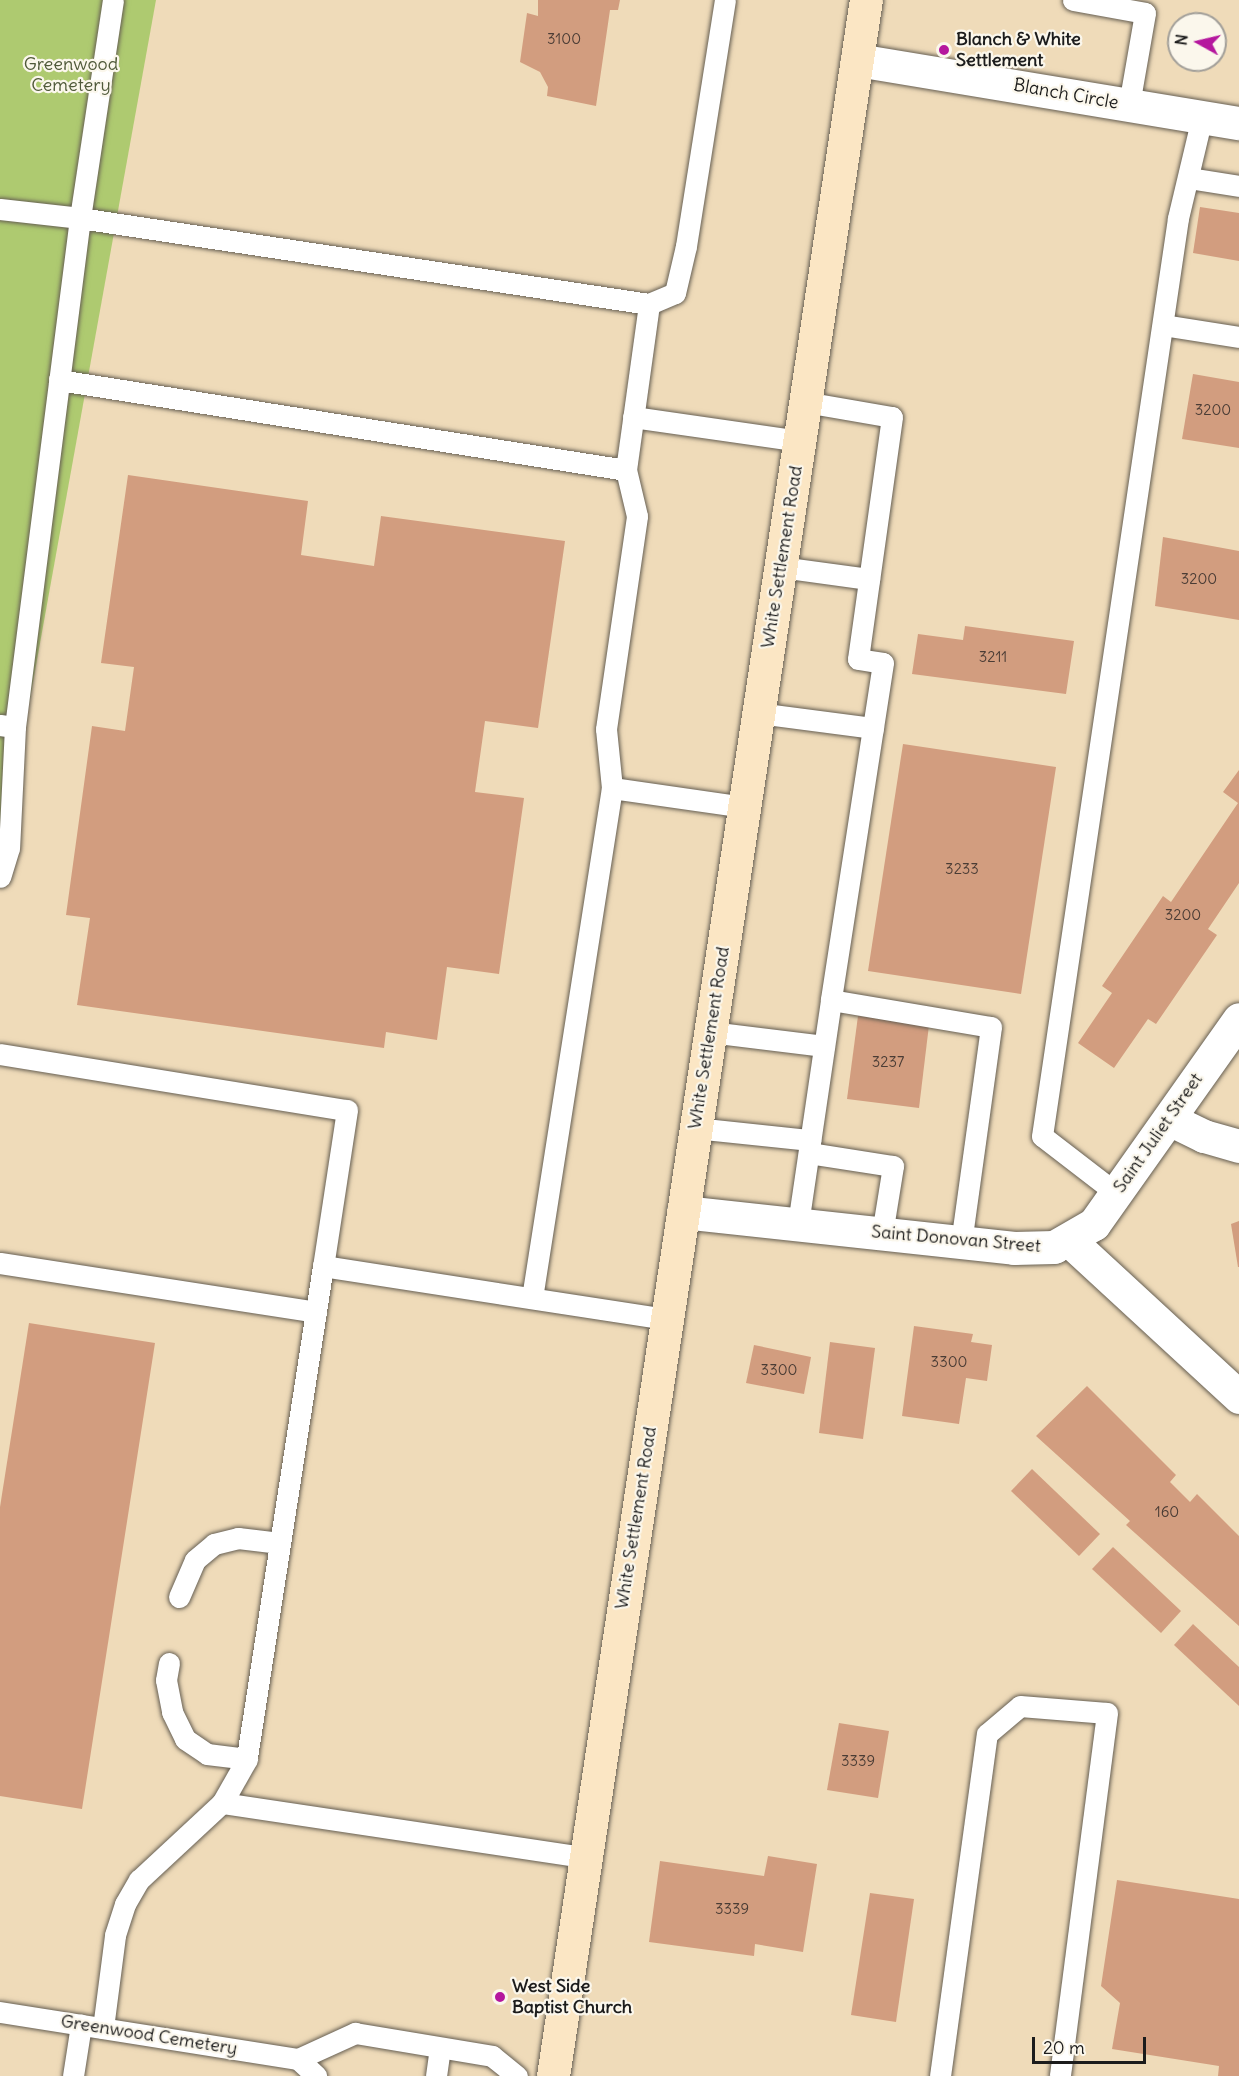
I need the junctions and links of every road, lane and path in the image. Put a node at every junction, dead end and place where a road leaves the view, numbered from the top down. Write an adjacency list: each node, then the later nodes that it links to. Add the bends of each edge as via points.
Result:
1 (113, 0): 13 (lane)
2 (725, 0): 14 (lane, via 675,293)
3 (866, 0): 6 (main road, White Settlement Road)
4 (1073, 0): 5 (lane)
5 (1146, 7): 7 (lane)
6 (857, 60): 7 (street, Blanch Circle); 18 (main road, White Settlement Road)
7 (1129, 105): 8 (street, Blanch Circle)
8 (1202, 117): 9 (street, Blanch Circle); 10 (lane)
9 (1239, 123)
10 (1189, 178): 11 (lane); 15 (lane, via 1178,218)
11 (1239, 186)
12 (0, 209): 13 (lane)
13 (80, 218): 14 (lane); 17 (lane)
14 (649, 304): 19 (lane)
15 (1163, 325): 16 (lane); 39 (lane, via 1042,1136)
16 (1239, 337)
17 (59, 380): 21 (lane); 25 (lane)
18 (805, 402): 20 (main road, White Settlement Road); 23 (lane, via 892,417)
19 (633, 417): 20 (lane); 21 (lane)
20 (800, 441): 22 (main road, White Settlement Road)
21 (626, 470): 27 (lane, via 637,516 606,729)
22 (781, 567): 23 (lane); 24 (main road, White Settlement Road)
23 (869, 579): 26 (lane, via 858,659 883,663)
24 (758, 713): 26 (lane); 28 (main road, White Settlement Road)
25 (8, 726): 29 (lane, via 9,848)
26 (873, 728): 30 (lane)
27 (612, 788): 28 (lane); 47 (lane)
28 (744, 807): 32 (main road, White Settlement Road)
29 (0, 877)
30 (831, 1000): 33 (lane); 44 (lane, via 991,1027)
31 (1239, 1018): 35 (street, Saint Juliet Street)
32 (710, 1032): 33 (lane); 36 (main road, White Settlement Road)
33 (824, 1046): 38 (lane)
34 (0, 1054): 46 (lane, via 347,1110)
35 (1168, 1119): 37 (street, via 1204,1136); 39 (street, Saint Juliet Street)
36 (695, 1128): 38 (lane); 40 (main road, White Settlement Road)
37 (1239, 1146)
38 (809, 1147): 41 (lane); 42 (lane, via 893,1166)
39 (1116, 1193): 43 (street, Saint Juliet Street, via 1095,1224)
40 (683, 1212): 41 (street, Saint Donovan Street); 49 (main road, White Settlement Road)
41 (798, 1224): 42 (street, Saint Donovan Street)
42 (882, 1234): 44 (street, Saint Donovan Street)
43 (1070, 1240): 44 (street, Saint Donovan Street, via 1044,1248); 50 (street)
44 (961, 1242)
45 (0, 1263): 48 (lane)
46 (323, 1266): 47 (lane); 48 (lane)
47 (532, 1298): 49 (lane)
48 (316, 1312): 51 (lane)
49 (667, 1319): 56 (main road, White Settlement Road)
50 (1239, 1397)
51 (280, 1543): 52 (lane, via 238,1538 214,1544 195,1560); 54 (lane)
52 (179, 1597)
53 (169, 1663): 54 (lane, via 166,1680 172,1712 185,1739 207,1754)
54 (248, 1759): 55 (lane)
55 (222, 1803): 56 (lane); 59 (lane, via 139,1880 125,1904 115,1935)
56 (585, 1857): 66 (main road, White Settlement Road)
57 (0, 2012): 58 (lane, Greenwood Cemetery)
58 (81, 2025): 59 (lane, Greenwood Cemetery); 62 (lane)
59 (103, 2028): 61 (lane, Greenwood Cemetery)
60 (440, 2048): 61 (lane, via 355,2033); 64 (lane); 65 (lane, via 492,2056)
61 (298, 2059): 63 (lane)
62 (73, 2076)
63 (316, 2076)
64 (436, 2076)
65 (516, 2076)
66 (553, 2076)
67 (939, 2076): 68 (lane, via 987,1734 1020,1706 1107,1713)
68 (1060, 2076)

